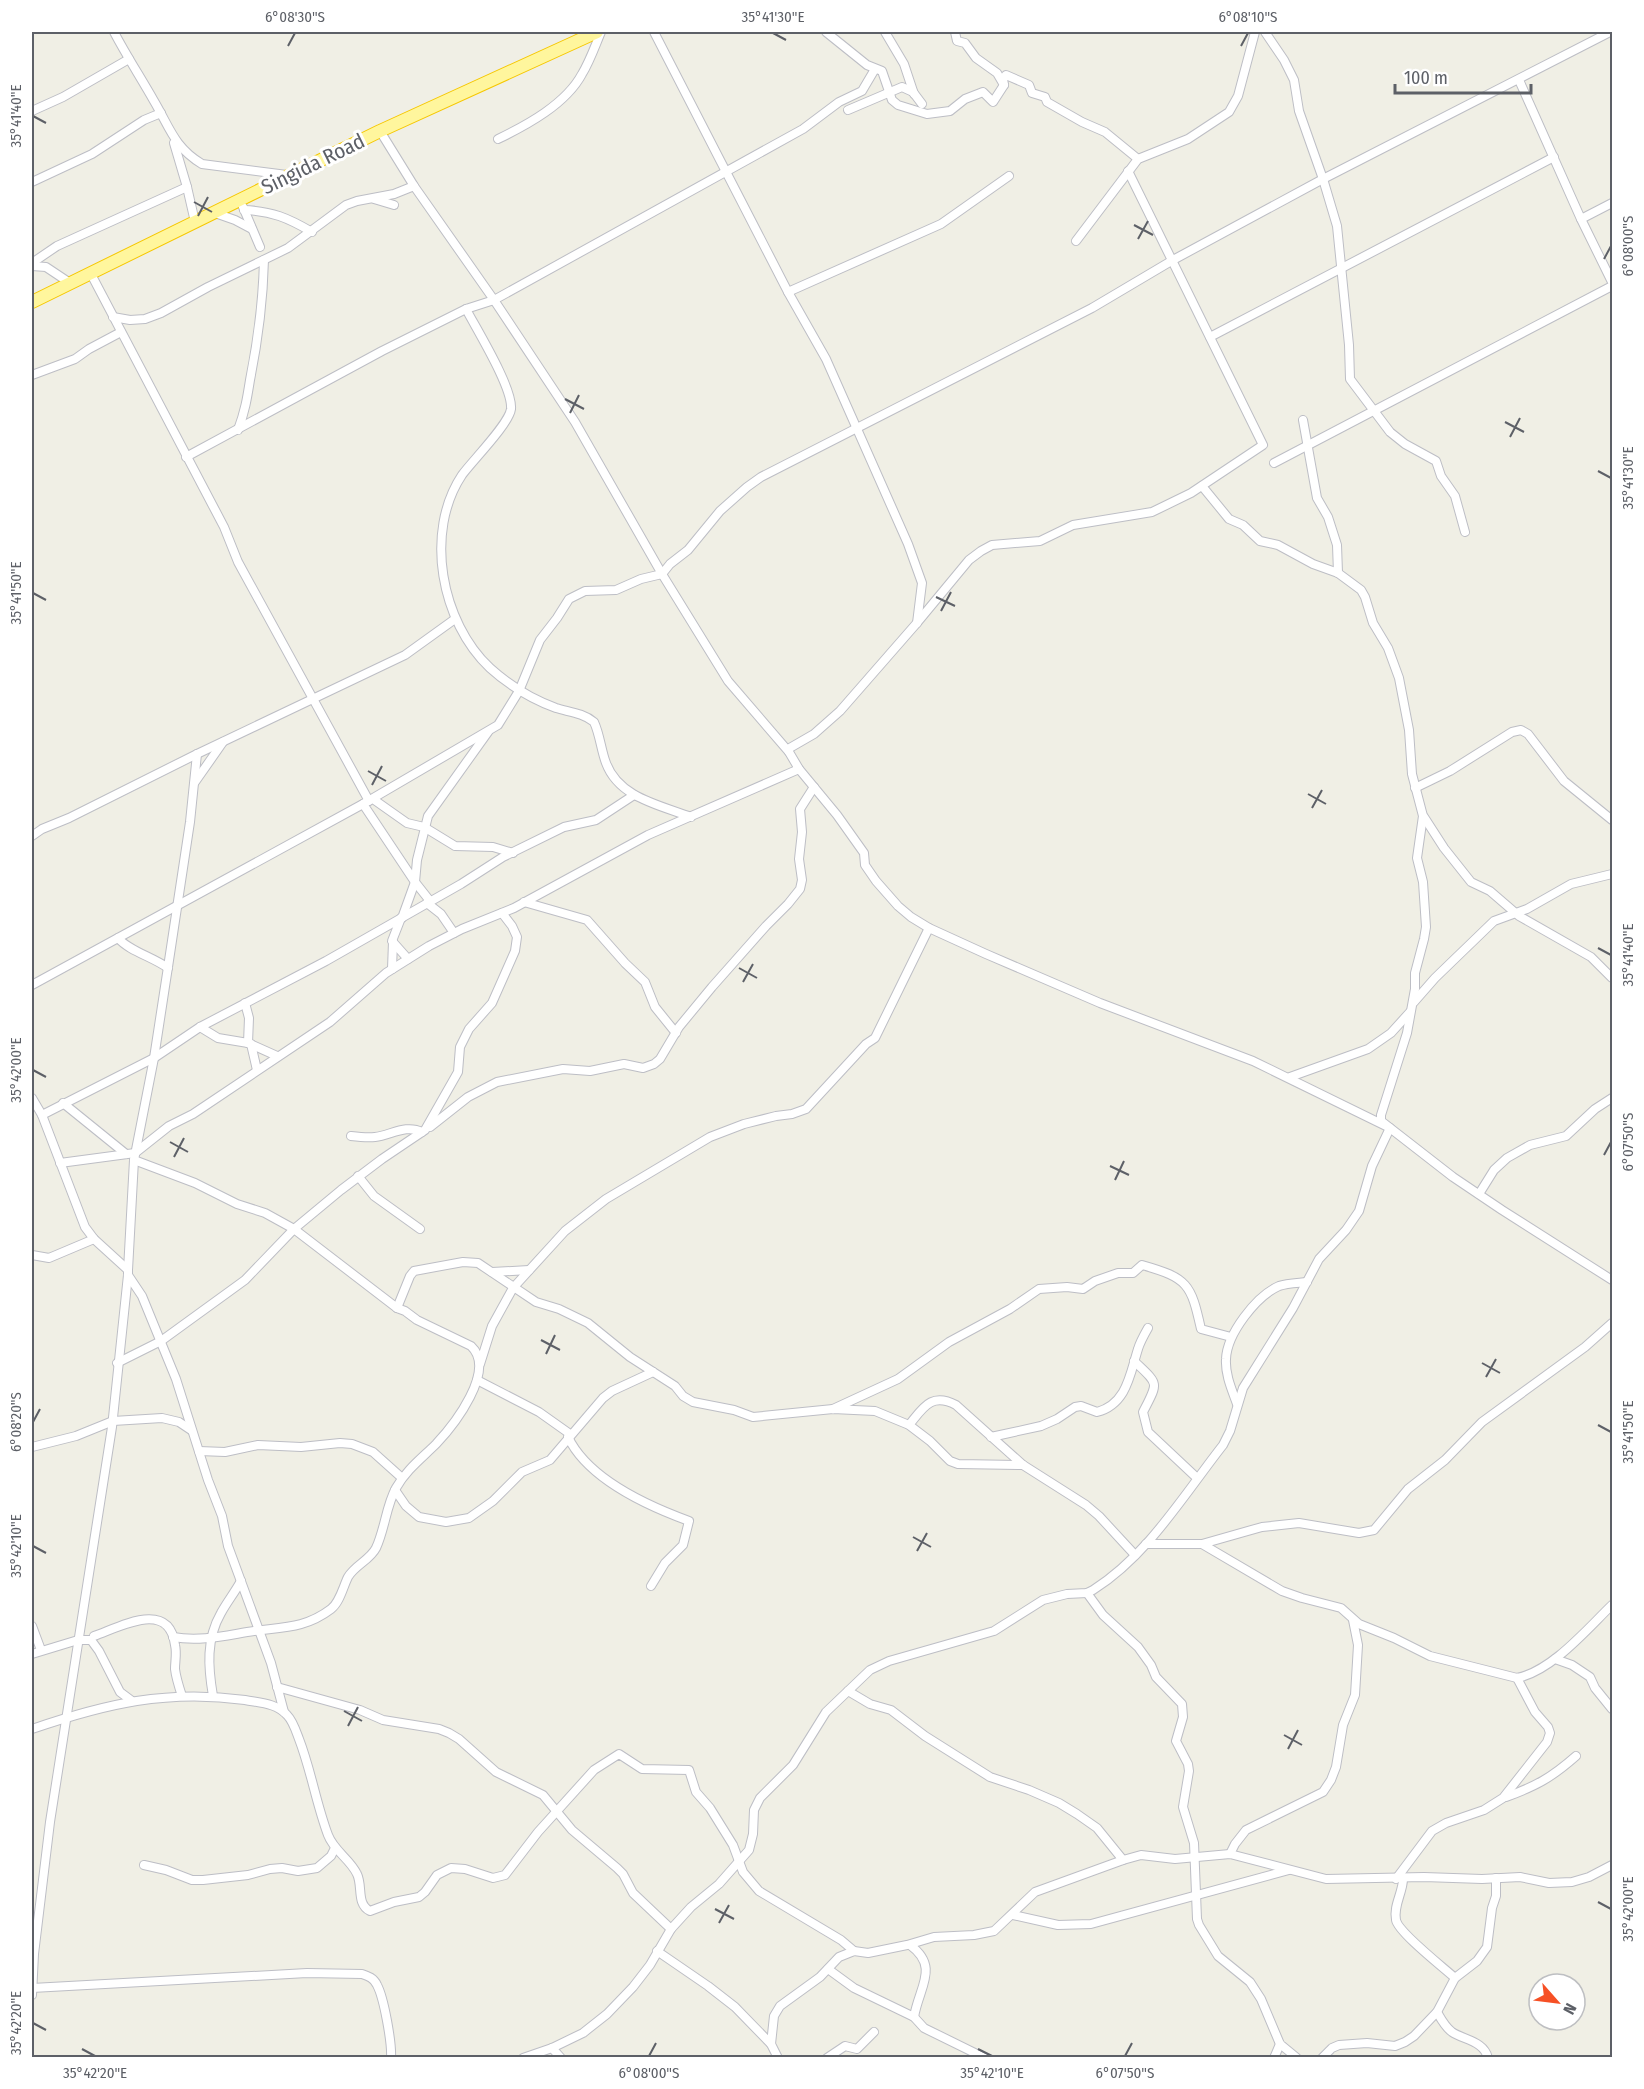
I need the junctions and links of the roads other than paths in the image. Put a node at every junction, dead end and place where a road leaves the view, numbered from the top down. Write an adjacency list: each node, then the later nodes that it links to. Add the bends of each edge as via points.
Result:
1 (114, 32): 11 (street)
2 (120, 32): 11 (street)
3 (599, 32): 22 (highway, Singida Road); 24 (street, via 582,76 556,104 524,127)
4 (654, 32): 28 (street)
5 (826, 32): 13 (street)
6 (885, 32): 17 (street, via 904,64)
7 (955, 32): 15 (street, via 957,40 997,73)
8 (1255, 32): 26 (street, via 1238,96 1229,112 1188,139)
9 (1265, 32): 31 (street, via 1294,80 1299,111)
10 (1610, 32): 14 (street)
11 (119, 41): 12 (street)
12 (129, 59): 19 (street); 21 (street)
13 (875, 69): 16 (street, via 882,71); 28 (street, via 866,87 857,94)
14 (1519, 80): 25 (street); 31 (street)
15 (1004, 86): 16 (street, via 993,102 983,92 950,111 927,114 898,105); 26 (street, via 1006,75 1029,85 1032,93 1105,132)
16 (888, 91): 17 (street, via 902,87); 20 (street)
17 (914, 94): 18 (street)
18 (922, 104)
19 (32, 111)
20 (848, 111)
21 (160, 113): 23 (street); 32 (street, via 92,154)
22 (380, 131): 29 (highway, Singida Road); 33 (street)
23 (170, 134): 29 (street, via 181,149 202,164); 34 (street)
24 (498, 139)
25 (1554, 157): 40 (street); 49 (street)
26 (1138, 159): 27 (street)
27 (1128, 171): 44 (street); 47 (street)
28 (726, 173): 53 (street); 54 (street)
29 (289, 175): 37 (highway, Singida Road)
30 (1009, 176): 53 (street, via 941,224)
31 (1323, 179): 47 (street); 49 (street, via 1336,226)
32 (32, 182)
33 (414, 186): 35 (street); 54 (street)
34 (187, 187): 41 (street); 48 (street, via 67,241)
35 (373, 199): 38 (street); 43 (street, via 346,206)
36 (1612, 203): 40 (street)
37 (242, 204): 39 (highway, Singida Road); 42 (street); 43 (street, via 288,218)
38 (394, 205)
39 (214, 212): 41 (highway, Singida Road); 42 (street)
40 (1581, 219): 52 (street)
41 (195, 222): 50 (highway, Singida Road)
42 (252, 229): 45 (street)
43 (312, 232): 46 (street)
44 (1076, 241)
45 (260, 247)
46 (264, 260): 57 (street, via 161,314 130,320); 64 (street, via 256,359)
47 (1173, 260): 59 (street); 63 (street, via 1092,308)
48 (32, 265): 51 (street, via 46,267)
49 (1340, 268): 59 (street); 61 (street, via 1349,374)
50 (91, 274): 51 (highway, Singida Road); 57 (street)
51 (70, 284): 55 (highway, Singida Road)
52 (1612, 284): 61 (street)
53 (788, 292): 63 (street, via 826,359)
54 (494, 300): 56 (street); 71 (street, via 575,422)
55 (32, 302)
56 (466, 309): 64 (street); 72 (street, via 505,387 511,409 504,424 461,476 446,509 443,568)
57 (113, 316): 58 (street)
58 (121, 332): 60 (street, via 75,359); 66 (street)
59 (1210, 338): 68 (street, via 1263,445)
60 (32, 375)
61 (1374, 411): 65 (street); 69 (street, via 1396,437 1436,461 1455,496)
62 (1303, 420): 65 (street)
63 (855, 428): 71 (street, via 747,486); 73 (street, via 922,583)
64 (238, 430): 66 (street)
65 (1307, 446): 67 (street); 70 (street, via 1317,498 1337,545)
66 (186, 457): 75 (street)
67 (1274, 463)
68 (1202, 486): 70 (street, via 1229,519 1243,525 1260,541 1278,545); 73 (street, via 1152,512 1073,525 1040,541 992,545 969,560)
69 (1465, 532)
70 (1338, 573): 83 (street, via 1363,593 1369,614 1395,663 1409,730)
71 (662, 574): 74 (street, via 616,590 585,591 568,599 540,639); 78 (street, via 728,681)
72 (455, 619): 74 (street, via 481,658); 75 (street, via 405,655)
73 (916, 624): 78 (street, via 840,711)
74 (519, 692): 76 (street, via 505,717); 84 (street, via 594,722 607,765 621,787)
75 (312, 699): 77 (street); 85 (street)
76 (489, 731): 85 (street); 89 (street, via 435,804)
77 (224, 741): 79 (street); 81 (street)
78 (789, 752): 80 (street)
79 (197, 754): 81 (street); 90 (street)
80 (799, 769): 82 (street); 87 (street)
81 (194, 784): 96 (street)
82 (814, 787): 100 (street, via 864,853 865,865 876,881 898,906); 112 (street, via 800,808 800,889)
83 (1415, 788): 86 (street); 88 (street, via 1521,730 1564,781)
84 (634, 795): 87 (street); 91 (street, via 596,820 564,827)
85 (368, 801): 89 (street, via 407,823); 93 (street); 96 (street)
86 (1423, 816): 98 (street, via 1471,882 1490,891); 110 (street, via 1417,858 1424,889 1425,933)
87 (691, 817): 95 (street, via 648,835)
88 (1612, 820)
89 (424, 827): 91 (street, via 455,846 493,847); 93 (street)
90 (32, 836)
91 (513, 853): 94 (street)
92 (1612, 874): 98 (street, via 1571,884)
93 (415, 882): 94 (street); 99 (street)
94 (429, 902): 99 (street); 101 (street)
95 (524, 902): 97 (street); 112 (street, via 587,920 645,982 655,1007)
96 (176, 907): 102 (street); 105 (street)
97 (502, 913): 101 (street); 123 (street, via 517,937 515,951 492,1003 469,1029 460,1047 458,1072)
98 (1516, 914): 107 (street, via 1591,957); 110 (street, via 1494,921 1435,978)
99 (401, 918): 103 (street); 109 (street)
100 (929, 928): 117 (street, via 1100,1003); 134 (street, via 875,1038 806,1109 744,1124 711,1137 606,1199 565,1231)
101 (454, 933): 104 (street)
102 (118, 938): 105 (street); 108 (street)
103 (393, 942): 104 (street); 106 (street)
104 (408, 959): 106 (street)
105 (168, 968): 115 (street)
106 (392, 969): 114 (street, via 330,1022)
107 (1612, 978)
108 (32, 985)
109 (245, 1003): 111 (street); 113 (street)
110 (1412, 1007): 117 (street, via 1391,1033 1368,1049); 122 (street, via 1381,1115 1381,1121)
111 (200, 1027): 113 (street, via 218,1038); 115 (street)
112 (676, 1033): 123 (street, via 654,1064 643,1068 624,1064 590,1071 557,1070 497,1082 468,1097)
113 (250, 1044): 114 (street); 116 (street)
114 (277, 1056): 116 (street)
115 (153, 1058): 120 (street); 126 (street)
116 (257, 1070): 126 (street, via 169,1126)
117 (1290, 1077): 122 (street)
118 (32, 1098): 121 (street)
119 (1612, 1098): 129 (street, via 1566,1136 1530,1145 1507,1158)
120 (63, 1103): 121 (street); 125 (street)
121 (42, 1115): 127 (street)
122 (1390, 1128): 129 (street); 138 (street, via 1372,1166 1359,1211 1320,1259)
123 (424, 1131): 124 (street, via 403,1129 375,1137); 128 (street)
124 (351, 1136)
125 (126, 1154): 126 (street); 127 (street)
126 (134, 1157): 130 (street); 135 (street)
127 (60, 1163): 132 (street, via 85,1227)
128 (358, 1176): 130 (street); 131 (street, via 374,1196)
129 (1479, 1194): 137 (street)
130 (294, 1229): 140 (street); 144 (street, via 245,1280)
131 (420, 1229)
132 (94, 1239): 133 (street, via 49,1258); 135 (street)
133 (32, 1255)
134 (529, 1270): 136 (street); 139 (street)
135 (128, 1272): 144 (street); 146 (street)
136 (492, 1272): 139 (street); 140 (street, via 478,1263 463,1262 414,1271)
137 (1612, 1280)
138 (1307, 1282): 143 (street, via 1281,1285 1264,1295); 150 (street)
139 (513, 1288): 147 (street, via 492,1326); 148 (street, via 588,1323)
140 (397, 1308): 147 (street, via 474,1348)
141 (1612, 1323): 164 (street, via 1482,1422 1432,1472 1408,1489 1374,1530 1359,1533 1299,1523 1262,1527)
142 (1148, 1328): 145 (street)
143 (1231, 1337): 150 (street, via 1227,1373); 151 (street, via 1201,1329 1187,1285 1164,1271 1142,1265 1133,1273 1118,1273 1083,1289 1039,1289 949,1342 898,1379)
144 (161, 1341): 146 (street); 154 (street, via 177,1379)
145 (1134, 1361): 156 (street, via 1125,1391 1103,1410 1075,1407 1041,1426); 161 (street, via 1154,1380 1155,1389 1143,1412 1148,1432)
146 (117, 1363): 152 (street)
147 (480, 1365): 149 (street)
148 (653, 1372): 151 (street, via 693,1402 753,1417); 155 (street, via 612,1391)
149 (477, 1380): 155 (street, via 540,1412); 160 (street, via 469,1398 437,1442)
150 (1237, 1404): 161 (street, via 1223,1444)
151 (833, 1409): 153 (street, via 875,1412)
152 (113, 1421): 154 (street, via 162,1418); 157 (street); 176 (street)
153 (909, 1425): 156 (street, via 925,1405 947,1400); 159 (street, via 958,1464)
154 (191, 1430): 158 (street)
155 (569, 1436): 162 (street, via 550,1460 522,1472 482,1510 462,1520 446,1522 419,1517); 167 (street, via 574,1450 596,1471 644,1502 689,1521 682,1545)
156 (991, 1437): 159 (street)
157 (32, 1447)
158 (199, 1451): 160 (street, via 225,1452 258,1445 352,1444 373,1452); 166 (street)
159 (1023, 1465): 165 (street, via 1086,1505)
160 (402, 1478): 162 (street)
161 (1197, 1478): 163 (street)
162 (395, 1490): 172 (street, via 377,1546 351,1573 334,1607 294,1626)
163 (1146, 1544): 164 (street); 165 (street)
164 (1202, 1544): 170 (street, via 1282,1591 1341,1608)
165 (1135, 1555): 168 (street, via 1109,1580)
166 (241, 1581): 172 (street); 175 (street)
167 (651, 1586)
168 (1087, 1593): 182 (street, via 1043,1600 994,1631 882,1664); 195 (street, via 1103,1615 1138,1647 1156,1677 1182,1704 1183,1717 1176,1741 1188,1764 1183,1807)
169 (1612, 1605): 179 (street)
170 (1353, 1620): 180 (street, via 1430,1656); 194 (street, via 1358,1645 1355,1695 1342,1725 1332,1780 1323,1792 1246,1830)
171 (32, 1626): 177 (street)
172 (260, 1631): 175 (street); 181 (street)
173 (94, 1636): 174 (street, via 141,1619 152,1619 166,1626)
174 (173, 1637): 175 (street); 183 (street)
175 (210, 1638): 184 (street)
176 (78, 1640): 177 (street); 185 (street, via 94,1643 120,1692); 188 (street)
177 (41, 1650): 178 (street)
178 (32, 1654)
179 (1555, 1659): 180 (street, via 1528,1676); 186 (street, via 1590,1677)
180 (1517, 1678): 191 (street, via 1550,1733)
181 (277, 1687): 187 (street); 192 (street, via 383,1720 439,1729 459,1739 496,1772 543,1795)
182 (848, 1691): 196 (street, via 891,1710 984,1774 1029,1790 1077,1814 1097,1828); 197 (street, via 820,1720 793,1765 760,1797 754,1810 752,1842)
183 (182, 1696): 184 (street); 185 (street)
184 (213, 1696): 187 (street, via 274,1705)
185 (132, 1701): 188 (street)
186 (1612, 1709)
187 (284, 1712): 193 (street, via 308,1763 321,1816)
188 (68, 1717): 189 (street); 206 (street)
189 (32, 1729)
190 (1576, 1756): 191 (street, via 1537,1785)
191 (1503, 1798): 202 (street, via 1432,1831)
192 (556, 1811): 193 (street, via 505,1875 493,1878 451,1868 437,1875 419,1897 373,1911 365,1909 358,1875); 197 (street, via 594,1770 619,1754 642,1768 689,1770 696,1792 734,1845); 205 (street, via 617,1868 633,1893)
193 (335, 1848): 198 (street, via 317,1868 270,1869 203,1880)
194 (1230, 1854): 195 (street); 200 (street)
195 (1196, 1858): 196 (street, via 1141,1855); 203 (street)
196 (1123, 1860): 204 (street, via 1035,1892)
197 (740, 1861): 205 (street); 209 (street, via 743,1872 759,1891)
198 (144, 1865)
199 (1612, 1865): 201 (street, via 1572,1882)
200 (1291, 1870): 202 (street, via 1326,1879); 203 (street)
201 (1496, 1878): 202 (street); 211 (street, via 1487,1947 1477,1961)
202 (1400, 1879): 211 (street, via 1403,1888 1396,1914 1399,1928)
203 (1196, 1896): 204 (street, via 1091,1924 1058,1925); 217 (street, via 1201,1929 1218,1956 1250,1982 1261,1998)
204 (1013, 1915): 207 (street, via 994,1931 934,1936)
205 (671, 1929): 208 (street)
206 (34, 1933): 212 (street)
207 (910, 1945): 209 (street, via 868,1953); 214 (street, via 925,1960 926,1976)
208 (657, 1951): 216 (street, via 735,2007); 218 (street, via 633,1987 607,2014 583,2033)
209 (854, 1951): 210 (street, via 839,1957)
210 (828, 1968): 214 (street, via 855,1988); 216 (street, via 780,2006 774,2016)
211 (1455, 1978): 213 (street)
212 (32, 1990): 219 (street, via 307,1973 362,1974 377,1983)
213 (1437, 2012): 227 (street, via 1405,2042 1395,2046 1340,2045); 228 (street, via 1452,2032 1484,2049)
214 (914, 2017): 224 (street, via 924,2028)
215 (874, 2032): 223 (street, via 857,2049 845,2046)
216 (771, 2044): 222 (street)
217 (1280, 2044): 225 (street); 226 (street)
218 (552, 2049): 220 (street); 221 (street)
219 (391, 2058)
220 (523, 2058)
221 (561, 2058)
222 (778, 2058)
223 (827, 2058)
224 (985, 2058)
225 (1274, 2058)
226 (1297, 2058)
227 (1322, 2058)
228 (1488, 2058)

